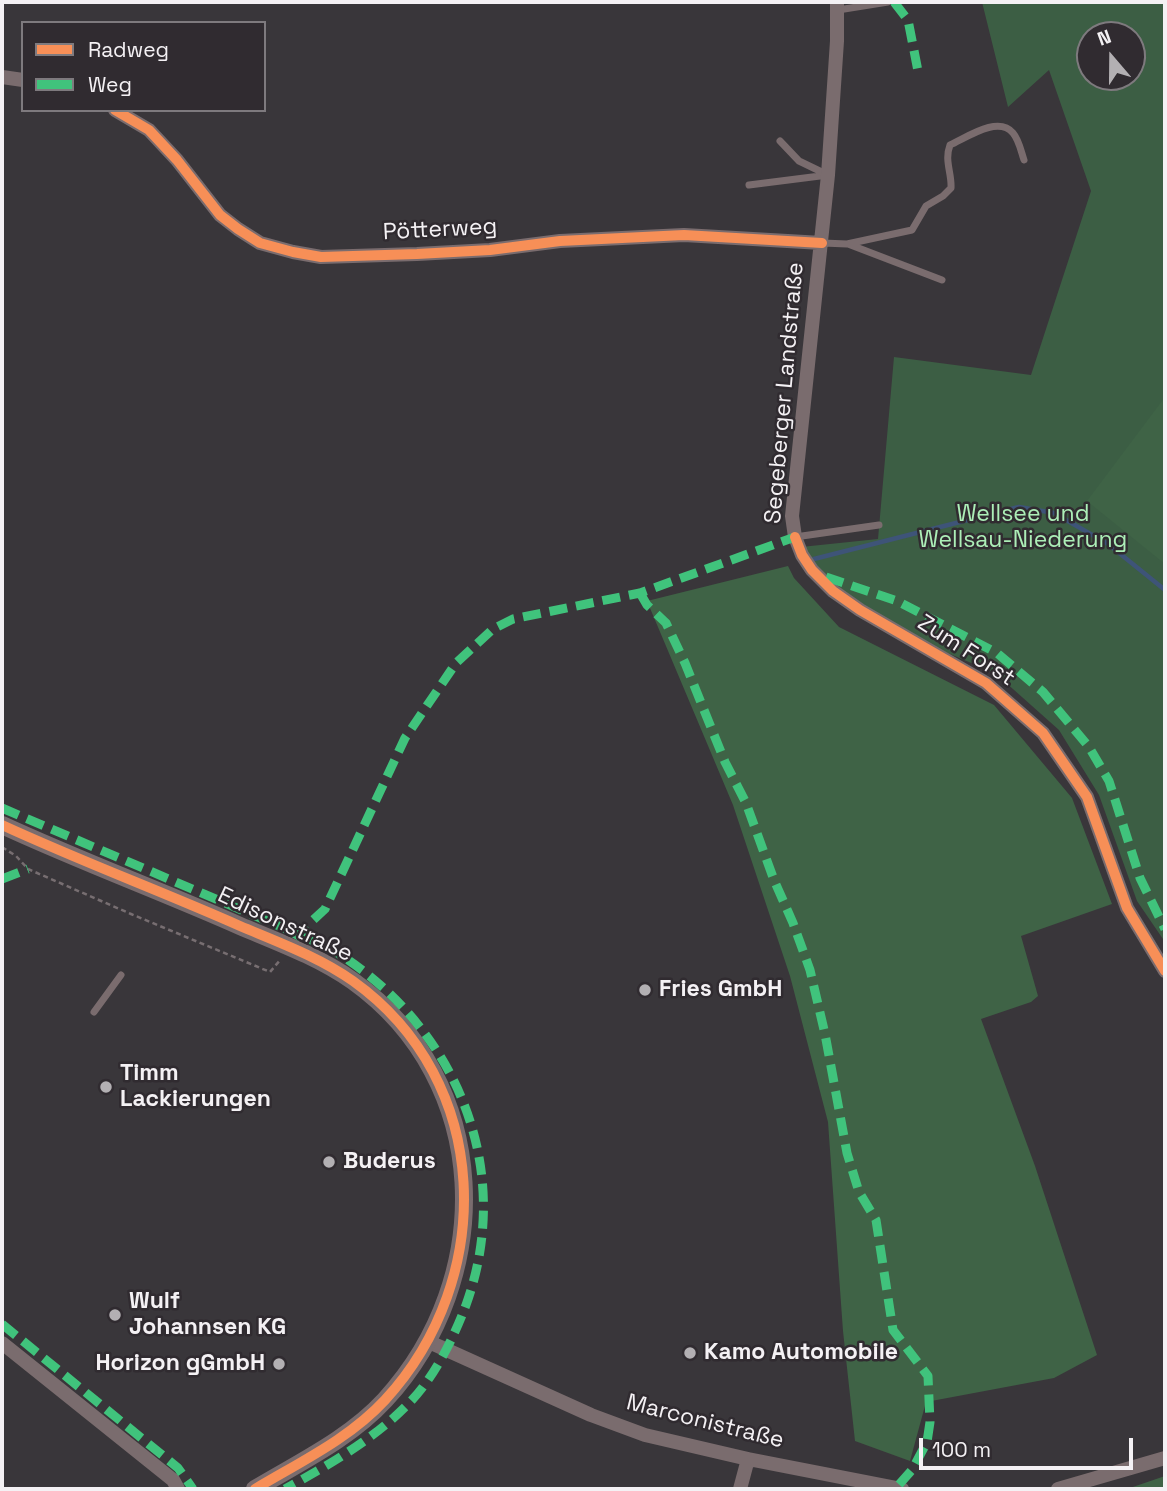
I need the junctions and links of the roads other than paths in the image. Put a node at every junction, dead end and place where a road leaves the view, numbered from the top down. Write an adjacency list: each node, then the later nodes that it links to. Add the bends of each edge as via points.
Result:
1 (888, 2): 2 (lane)
2 (837, 6): 8 (street, Segeberger Landstraße)
3 (2, 77): 4 (street)
4 (21, 80)
5 (119, 112): 10 (street, Pötterweg, via 149,130 220,215 260,243 293,252 321,257 417,254 684,235)
6 (780, 141): 8 (lane, via 799,161)
7 (1024, 160): 11 (lane, via 1013,134 1000,126 950,145 946,159 951,188 926,206 912,230)
8 (828, 175): 9 (lane); 10 (street, Segeberger Landstraße)
9 (749, 185)
10 (822, 243): 11 (lane); 14 (street, Segeberger Landstraße, via 792,516)
11 (847, 244): 12 (lane)
12 (942, 280)
13 (880, 525): 14 (lane)
14 (795, 537): 16 (street, Zum Forst, via 812,570 833,591 986,683 1043,733 1087,797 1127,908)
15 (2, 825): 19 (street, Edisonstraße, via 290,947 351,979 389,1013 424,1057 451,1113 465,1178 465,1222 451,1287)
16 (1165, 971)
17 (121, 975): 18 (lane)
18 (94, 1012)
19 (427, 1341): 22 (street, Marconistraße, via 645,1435); 24 (street, Edisonstraße, via 399,1384 361,1422)
20 (2, 1343): 23 (street, via 173,1480)
21 (1165, 1458): 27 (street)
22 (748, 1459): 25 (street); 26 (street, Marconistraße)
23 (178, 1489)
24 (255, 1489)
25 (740, 1489)
26 (902, 1489)
27 (1058, 1489)

